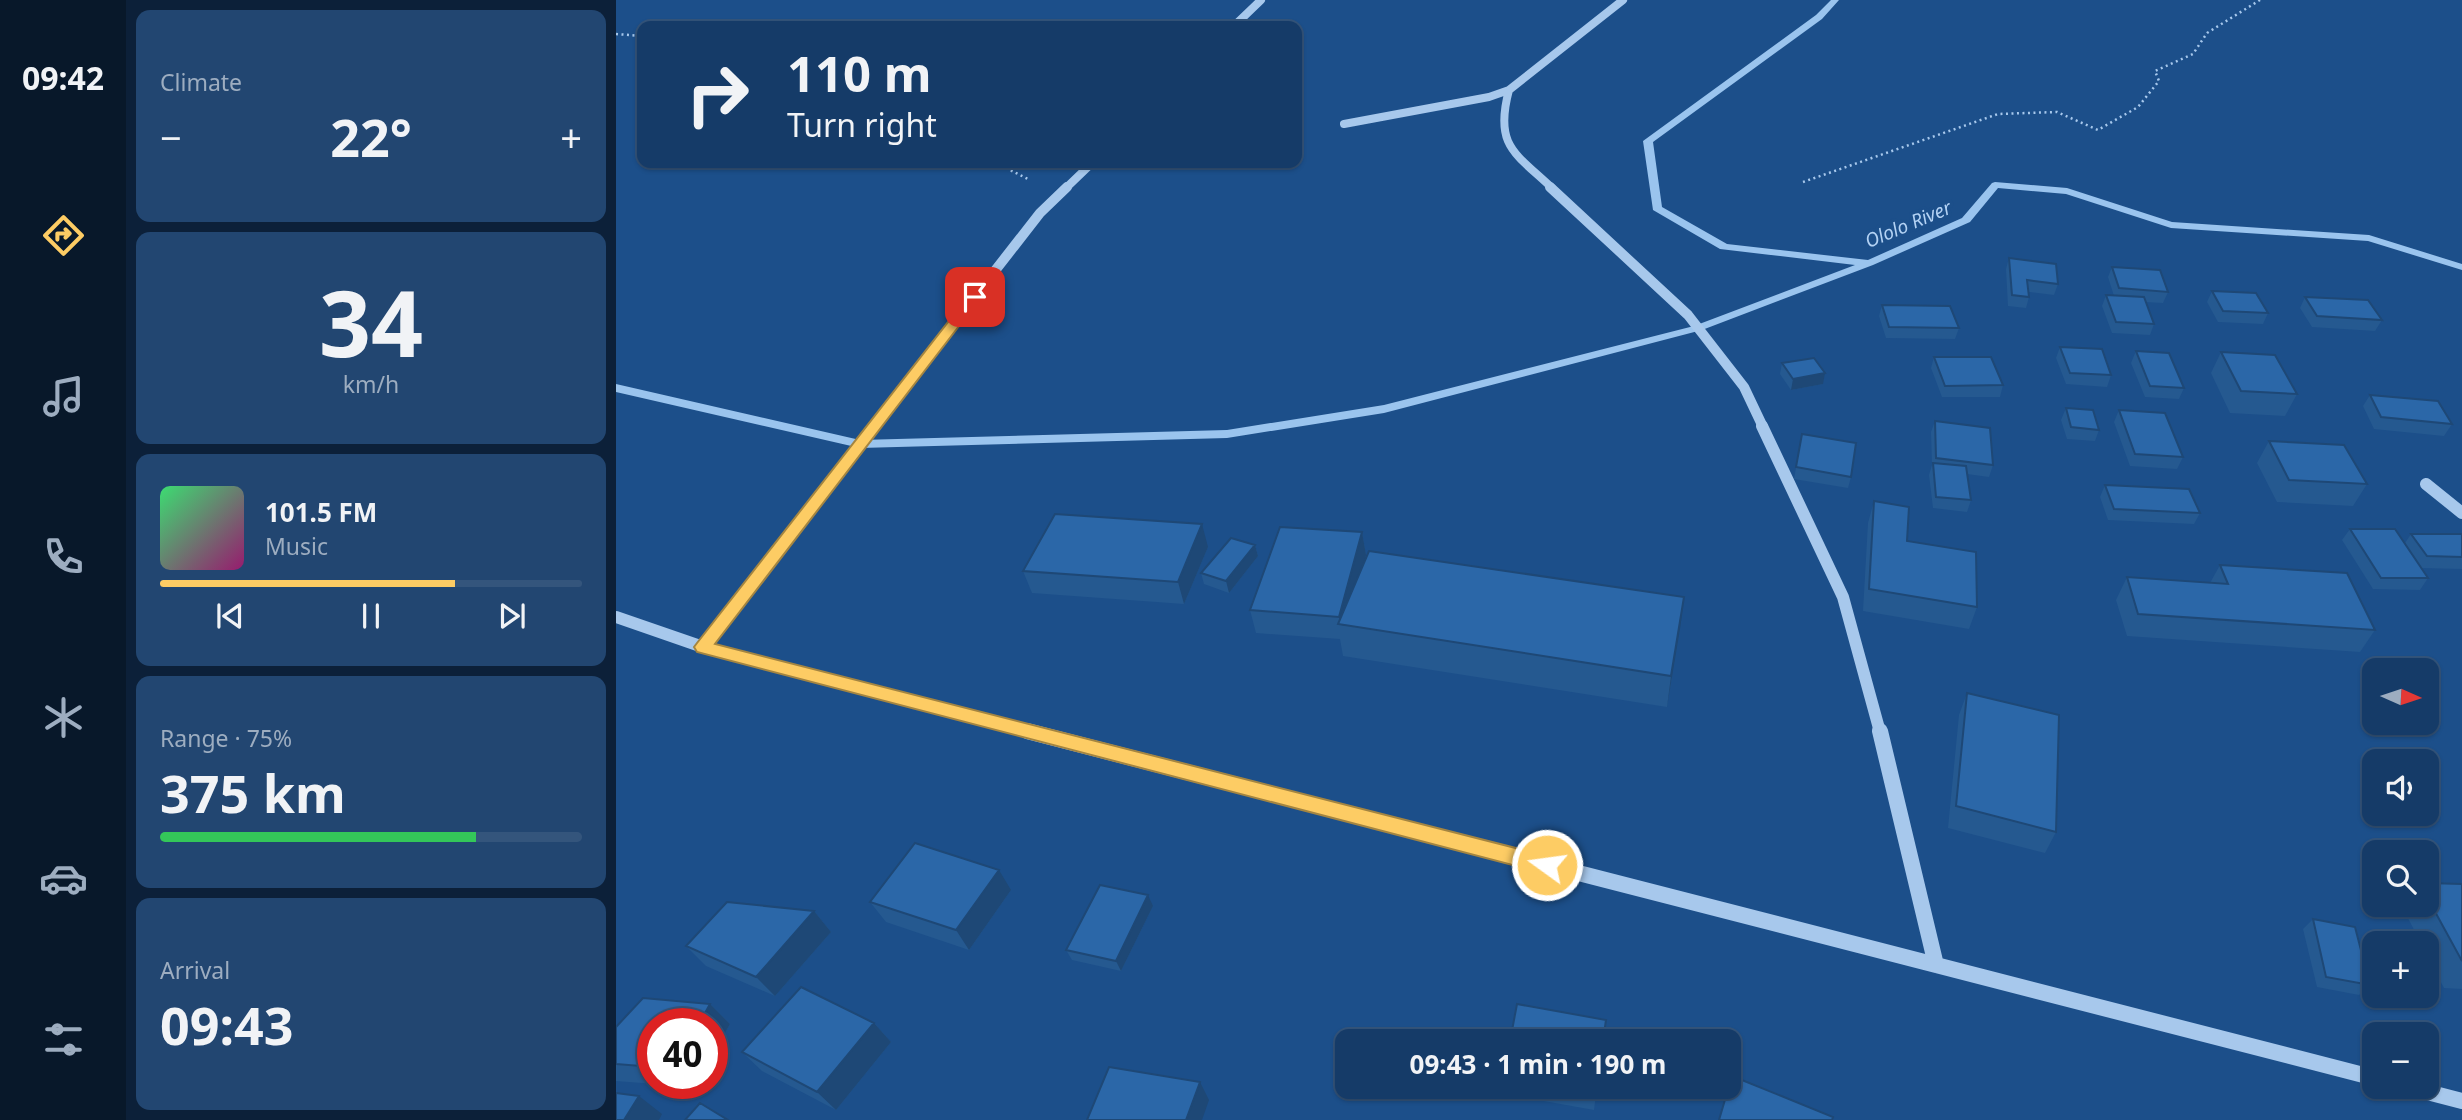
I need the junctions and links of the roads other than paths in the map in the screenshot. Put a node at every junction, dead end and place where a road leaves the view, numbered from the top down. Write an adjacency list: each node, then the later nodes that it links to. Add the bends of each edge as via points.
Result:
1 (1261, 0): 3 (street)
2 (1623, 0): 4 (street)
3 (1239, 21)
4 (1510, 90): 5 (street); 11 (street, via 1503,113 1508,147 1688,315 1744,387 1843,597)
5 (1344, 124)
6 (1087, 168): 10 (street, via 1040,213)
7 (2426, 484): 8 (street)
8 (2462, 513)
9 (616, 617): 10 (street)
10 (703, 647): 11 (street)
11 (1936, 965): 12 (street)
12 (2362, 1075)
13 (2439, 1095): 14 (street)
14 (2462, 1101)

